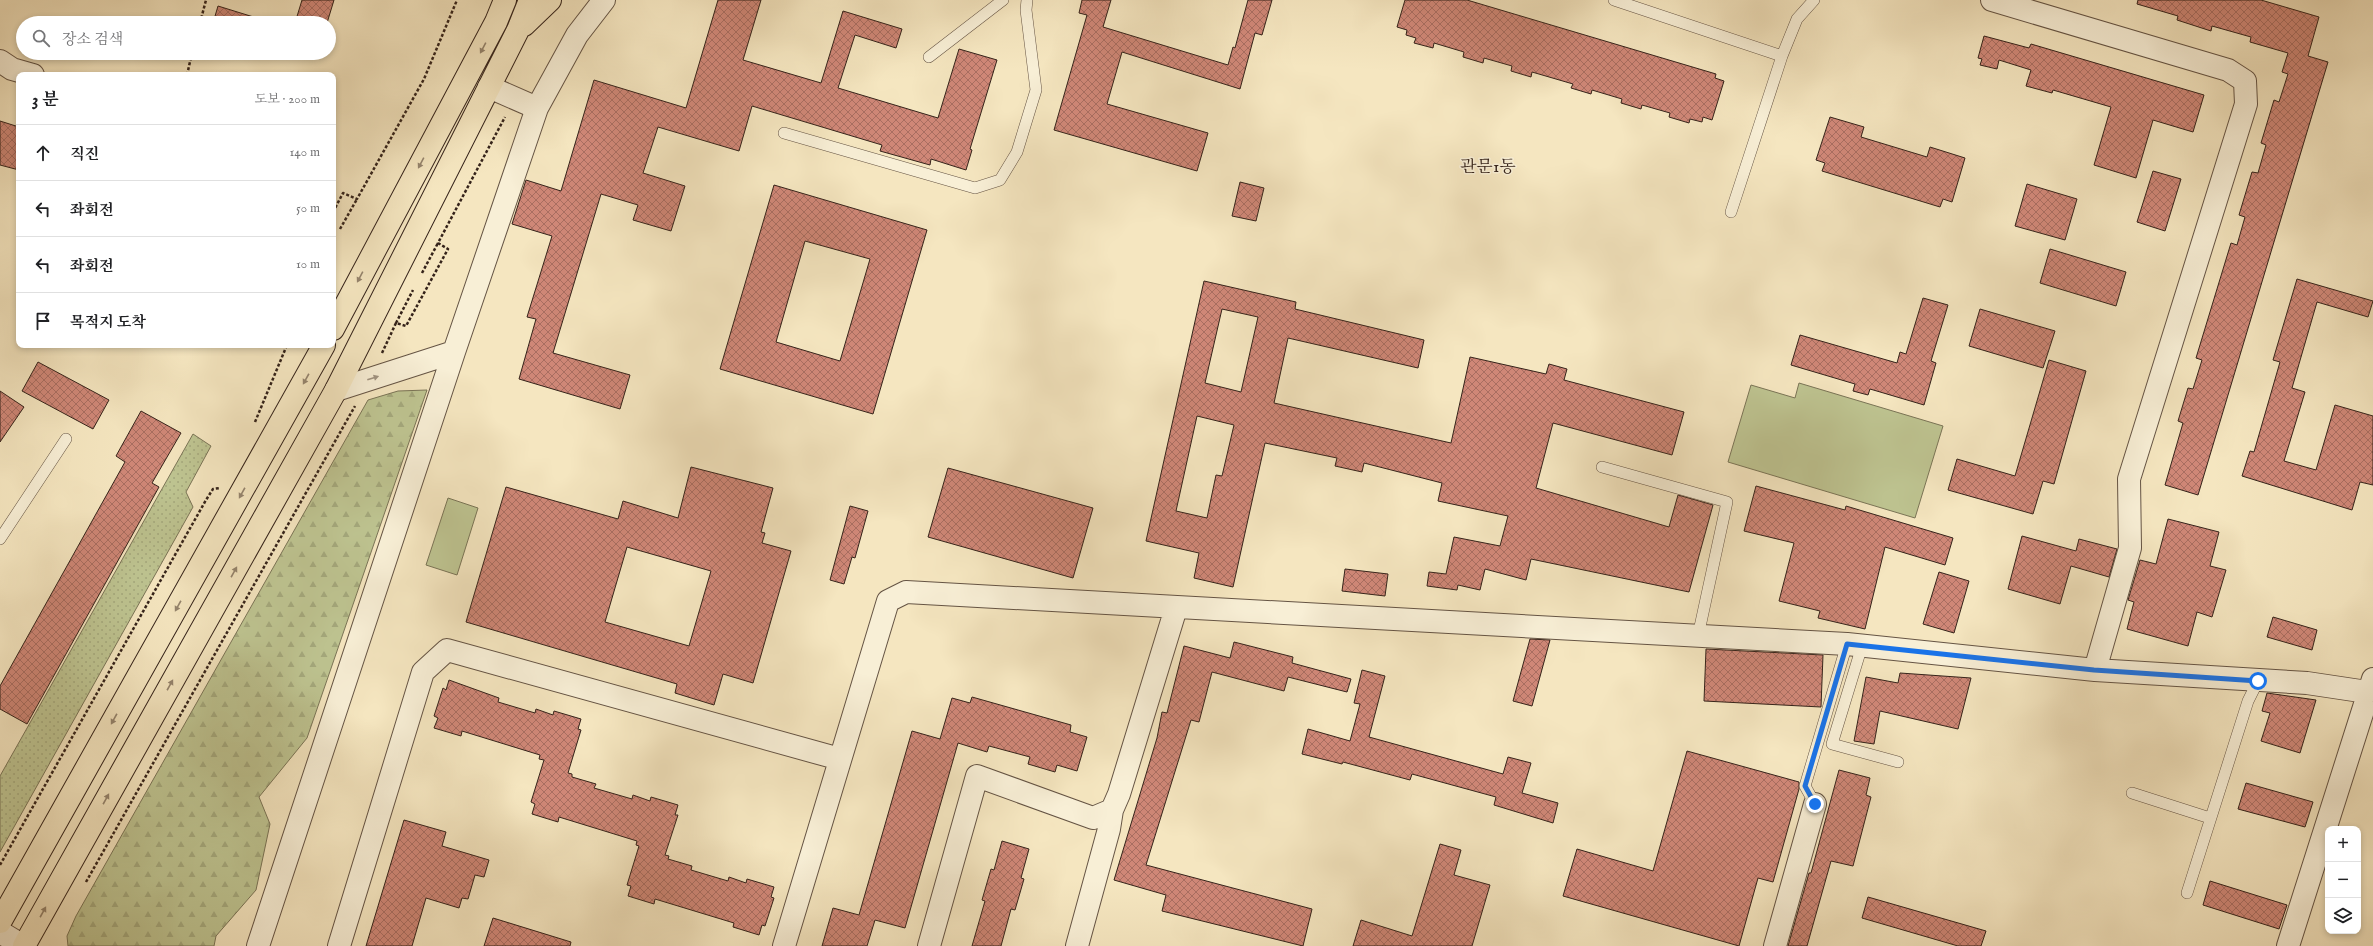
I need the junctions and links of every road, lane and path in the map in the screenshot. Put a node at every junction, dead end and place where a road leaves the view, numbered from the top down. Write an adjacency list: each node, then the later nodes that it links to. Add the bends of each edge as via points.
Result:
1 (206, 0): 13 (path)
2 (457, 0): 25 (path, via 424,79)
3 (497, 0): 14 (highway)
4 (505, 0): 14 (highway)
5 (530, 0): 15 (highway)
6 (550, 0): 15 (highway)
7 (604, 0): 23 (street, via 577,35)
8 (1003, 0): 16 (lane)
9 (1027, 0): 24 (lane, via 1036,90 1017,152 1000,180 975,188)
10 (1614, 0): 17 (lane)
11 (1814, 0): 17 (lane, via 1797,19)
12 (1992, 0): 44 (street, via 2228,70 2245,81 2246,104 2129,479 2130,548)
13 (202, 16)
14 (496, 22): 32 (highway, one-way to 32)
15 (518, 30): 22 (highway)
16 (929, 56)
17 (1782, 56): 27 (lane)
18 (190, 60): 21 (path)
19 (0, 61): 20 (street)
20 (22, 72)
21 (188, 72)
22 (490, 87): 23 (street); 36 (highway)
23 (537, 108): 35 (street)
24 (784, 133)
25 (357, 199): 26 (path, via 343,193); 28 (path)
26 (336, 206)
27 (1731, 212)
28 (340, 229)
29 (438, 243): 30 (path)
30 (422, 273)
31 (412, 290): 33 (path)
32 (336, 323)
33 (396, 323)
34 (322, 348): 55 (highway, one-way to 55)
35 (454, 352): 36 (street, one-way to 35); 58 (street)
36 (336, 390): 57 (highway, one-way to 36)
37 (66, 439): 40 (lane)
38 (1602, 467): 42 (lane, via 1727,502)
39 (228, 487): 53 (path, via 213,489)
40 (0, 539)
41 (1176, 608): 42 (street); 47 (street, via 906,592 888,601); 51 (street)
42 (1698, 636): 43 (street)
43 (1855, 645): 44 (street); 48 (lane, via 1832,744); 50 (lane, via 1805,786)
44 (2094, 670): 45 (street)
45 (2258, 681): 46 (street); 52 (lane, via 2248,701)
46 (2370, 686): 64 (street)
47 (840, 759): 59 (street, via 447,650 424,672); 60 (street)
48 (1898, 762)
49 (2132, 793): 52 (lane)
50 (1815, 804): 63 (street)
51 (1112, 810): 61 (street, via 1093,818 977,776); 62 (street)
52 (2210, 818): 54 (lane)
53 (0, 866)
54 (2187, 893)
55 (0, 922)
56 (0, 932): 57 (street)
57 (24, 946)
58 (258, 946)
59 (339, 946)
60 (784, 946)
61 (929, 946)
62 (1077, 946)
63 (1775, 946)
64 (2288, 946)

